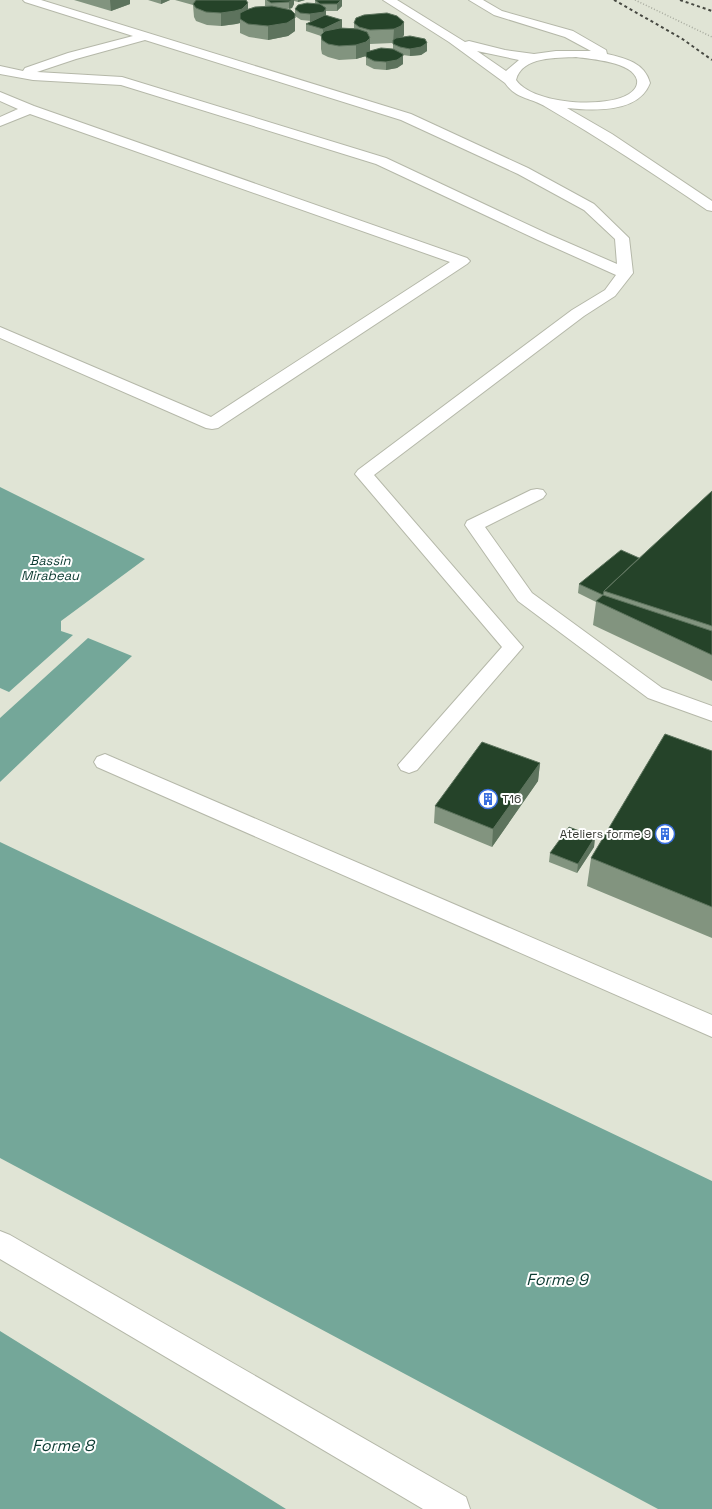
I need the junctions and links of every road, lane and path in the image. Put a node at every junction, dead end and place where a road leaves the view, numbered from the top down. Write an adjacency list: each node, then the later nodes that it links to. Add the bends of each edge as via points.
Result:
1 (29, 0): 6 (lane)
2 (389, 0): 8 (lane)
3 (475, 0): 5 (lane, via 498,13)
4 (635, 0): 7 (path)
5 (569, 34): 9 (lane); 11 (lane)
6 (146, 36): 13 (lane, via 72,56); 23 (lane, via 406,117 523,171 589,207 622,238)
7 (712, 37)
8 (453, 39): 10 (lane, via 488,50); 14 (lane)
9 (562, 54): 10 (lane); 11 (lane, via 580,54)
10 (534, 58): 14 (lane, via 520,64 512,72)
11 (615, 60): 18 (lane, via 631,66 641,74 644,83 641,91 629,99)
12 (0, 70): 13 (lane)
13 (22, 74): 15 (lane); 23 (lane, via 122,81 381,161)
14 (510, 80): 17 (lane, via 516,89)
15 (0, 84)
16 (0, 96): 19 (lane)
17 (547, 102): 18 (lane, via 568,106); 21 (lane)
18 (612, 104): 21 (lane)
19 (29, 109): 20 (lane); 24 (lane, via 462,261 212,424)
20 (0, 122)
21 (609, 126): 22 (lane)
22 (712, 207)
23 (625, 273): 28 (lane, via 610,294 578,313 364,474 513,647)
24 (0, 332)
25 (537, 494): 26 (lane, via 474,525 525,597 656,693)
26 (712, 714)
27 (105, 762): 29 (lane)
28 (409, 765)
29 (712, 1026)
30 (0, 1244): 31 (lane)
31 (454, 1509)

